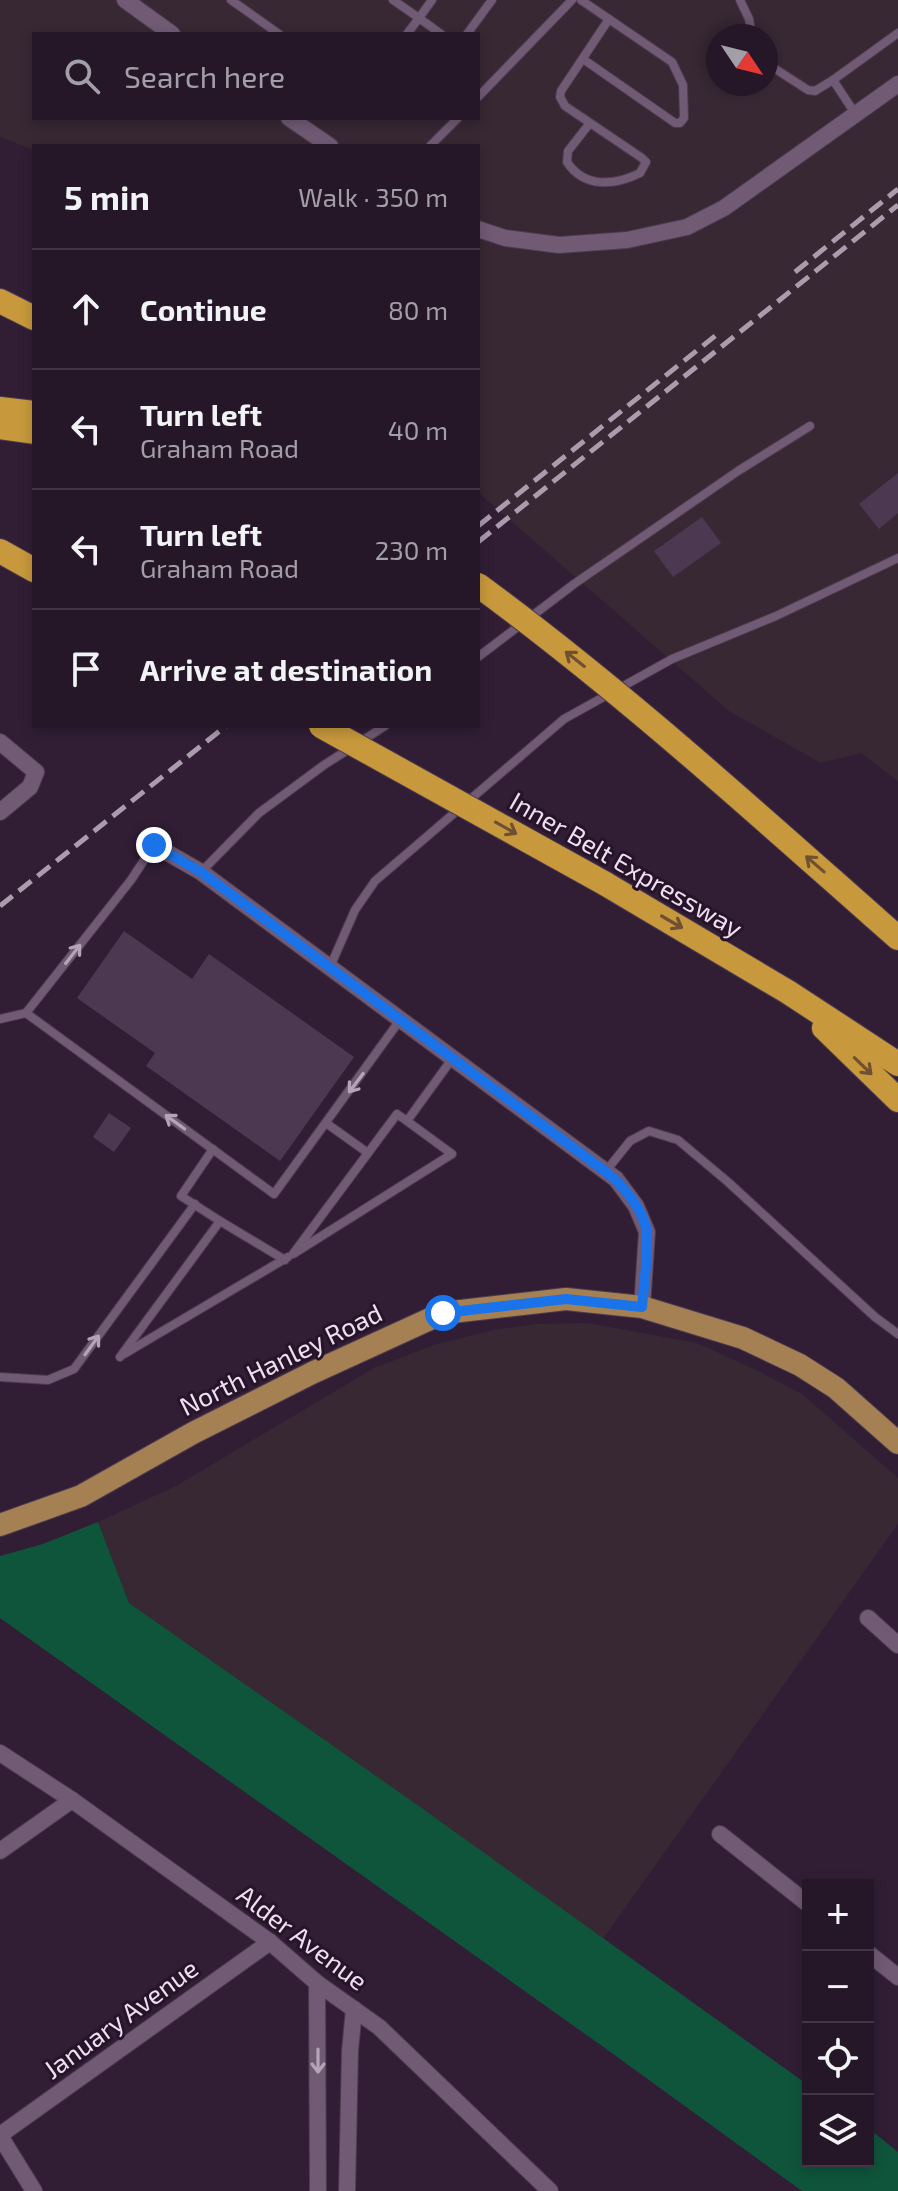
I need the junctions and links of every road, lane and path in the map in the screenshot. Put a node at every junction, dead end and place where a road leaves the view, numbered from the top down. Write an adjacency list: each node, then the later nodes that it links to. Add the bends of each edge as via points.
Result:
1 (125, 0): 13 (street)
2 (231, 0): 14 (lane)
3 (393, 0): 10 (lane)
4 (432, 0): 10 (lane)
5 (492, 0): 17 (lane)
6 (557, 0): 9 (lane)
7 (581, 0): 11 (lane)
8 (740, 0): 12 (lane)
9 (569, 3): 23 (lane)
10 (419, 18): 15 (lane); 16 (lane)
11 (609, 19): 19 (lane); 19 (lane, via 672,62 683,85 684,118 675,123)
12 (750, 24)
13 (169, 32)
14 (276, 32)
15 (408, 32)
16 (438, 32)
17 (468, 32)
18 (898, 33): 21 (lane)
19 (583, 59): 27 (lane, via 560,97)
20 (778, 71): 21 (lane, via 808,90)
21 (833, 80): 24 (lane)
22 (898, 84): 24 (street)
23 (480, 95)
24 (856, 115): 30 (street, via 724,208 687,227 627,240 559,245)
25 (292, 120): 28 (street)
26 (456, 120): 29 (lane)
27 (590, 123): 27 (lane, via 642,158 646,162 640,173 603,184 572,170 568,151)
28 (327, 144)
29 (432, 144)
30 (480, 230)
31 (0, 301): 32 (highway)
32 (32, 317)
33 (0, 409): 34 (highway)
34 (32, 413)
35 (810, 426): 42 (lane, via 585,575)
36 (0, 427): 37 (highway)
37 (32, 432)
38 (0, 551): 40 (highway)
39 (898, 558): 52 (lane, via 672,659 564,719 375,881 355,910)
40 (32, 569)
41 (480, 587): 49 (highway, one-way to 41, bridge, via 669,736)
42 (480, 655)
43 (325, 728): 53 (highway, Inner Belt Expressway, one-way to 53, bridge)
44 (382, 728): 48 (lane, via 259,813)
45 (0, 742): 46 (street, via 36,772 30,787)
46 (0, 812)
47 (154, 845): 48 (street); 54 (lane, one-way to 47)
48 (201, 872): 52 (street)
49 (873, 916): 50 (highway); 51 (highway)
50 (898, 930)
51 (898, 938)
52 (330, 967): 56 (street)
53 (788, 992): 58 (highway, Inner Belt Expressway); 59 (highway, one-way to 59)
54 (26, 1013): 55 (lane); 62 (lane, one-way to 54)
55 (0, 1019)
56 (401, 1019): 57 (street); 61 (lane, one-way to 61)
57 (453, 1058): 60 (lane); 64 (street)
58 (898, 1064)
59 (898, 1100)
60 (407, 1121): 63 (lane, via 397,1114); 67 (lane, via 452,1154)
61 (326, 1123): 62 (lane, via 274,1194); 63 (lane)
62 (213, 1149): 65 (lane, via 181,1196)
63 (368, 1153): 67 (lane)
64 (606, 1172): 68 (street, via 636,1206 647,1232); 69 (lane, via 630,1141 649,1131 678,1140)
65 (195, 1204): 66 (lane); 70 (lane, one-way to 65, via 48,1380 74,1369)
66 (220, 1221): 67 (lane); 67 (lane, via 120,1357)
67 (289, 1257)
68 (642, 1307): 71 (main road, North Hanley Road, via 743,1338 800,1365 836,1388); 72 (main road, North Hanley Road, via 566,1299 443,1313 206,1426 81,1496)
69 (898, 1334)
70 (0, 1377)
71 (898, 1443)
72 (0, 1525)
73 (868, 1618): 74 (street)
74 (898, 1645)
75 (0, 1753): 76 (street, Alder Avenue)
76 (72, 1800): 78 (street); 80 (street, Alder Avenue)
77 (720, 1834): 79 (street)
78 (0, 1851)
79 (802, 1899)
80 (270, 1942): 83 (street, Alder Avenue); 85 (street, January Avenue)
81 (874, 1958): 82 (street)
82 (898, 1977)
83 (317, 1983): 84 (street, Alder Avenue); 87 (street, one-way to 87)
84 (354, 2009): 88 (street); 89 (street, Alder Avenue)
85 (0, 2136): 86 (street)
86 (34, 2191)
87 (318, 2191)
88 (347, 2191)
89 (550, 2191)

